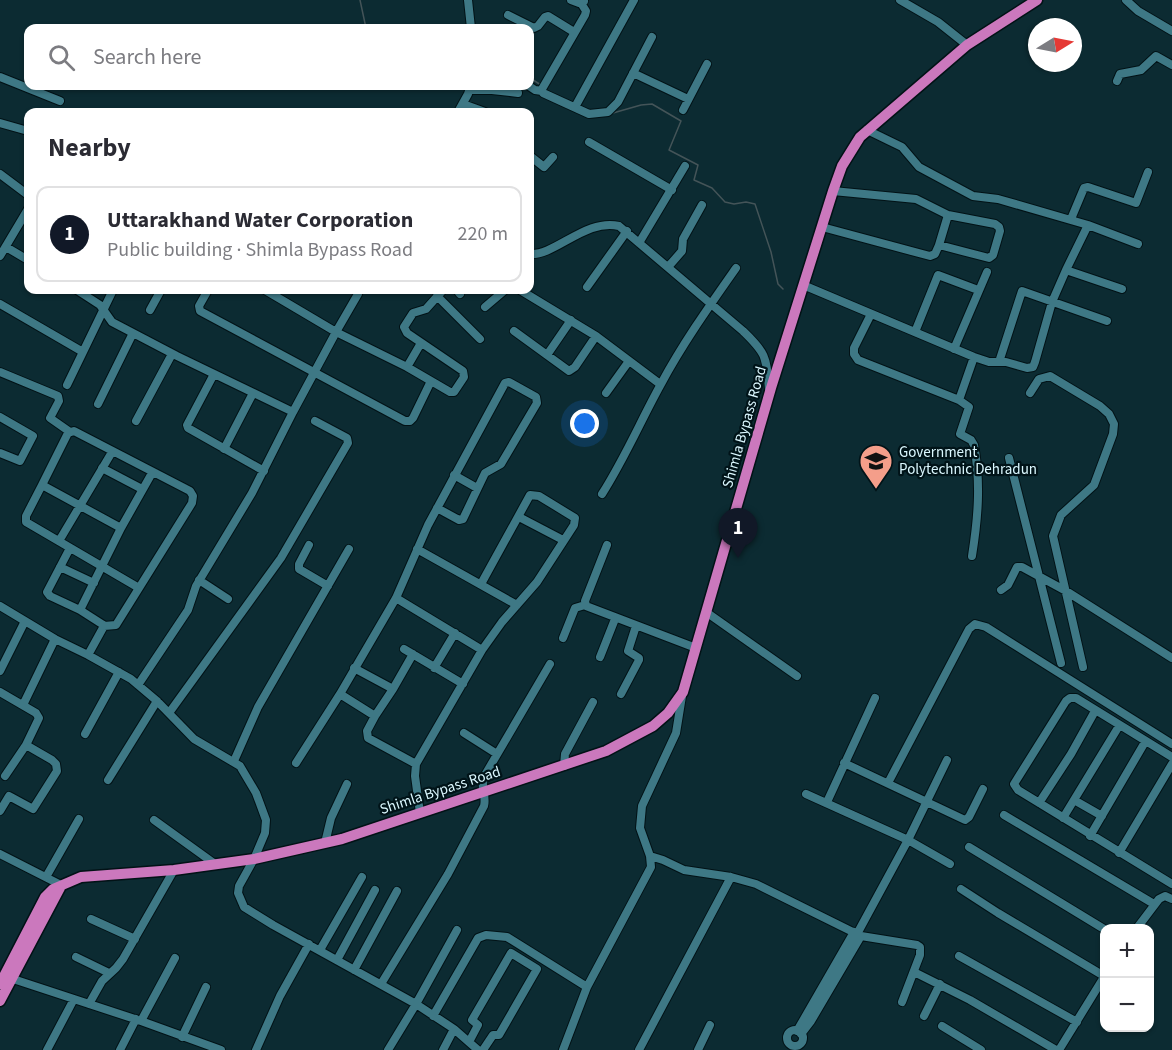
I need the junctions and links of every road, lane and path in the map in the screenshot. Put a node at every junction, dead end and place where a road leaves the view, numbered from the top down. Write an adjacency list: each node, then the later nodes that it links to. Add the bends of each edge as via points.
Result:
1 (468, 0): 9 (street)
2 (571, 0): 7 (street)
3 (634, 0): 31 (street)
4 (900, 0): 15 (street)
5 (1037, 0): 15 (highway, Shimla Bypass Road)
6 (1126, 0): 12 (street)
7 (583, 2): 13 (street, via 586,13)
8 (508, 15): 10 (street)
9 (471, 24)
10 (526, 24)
11 (534, 28): 13 (street, via 548,16)
12 (1172, 31)
13 (574, 32): 26 (street)
14 (652, 37): 18 (street)
15 (967, 45): 37 (highway, Shimla Bypass Road)
16 (706, 64): 28 (street)
17 (1172, 65): 20 (street, via 1156,56 1141,70 1120,74)
18 (633, 73): 28 (street); 31 (street, via 611,111 593,115)
19 (0, 77): 21 (street)
20 (1117, 81)
21 (24, 86)
22 (534, 88): 26 (street)
23 (34, 90): 29 (street)
24 (469, 90): 30 (street)
25 (492, 90): 27 (street)
26 (542, 91): 31 (street)
27 (518, 93)
28 (688, 99): 34 (street)
29 (60, 100)
30 (463, 104): 32 (street); 33 (street)
31 (575, 107)
32 (460, 108)
33 (474, 108)
34 (683, 110)
35 (0, 123): 36 (street)
36 (24, 130)
37 (867, 130): 45 (highway, Shimla Bypass Road); 50 (street, via 905,148 919,167 974,196)
38 (589, 142): 44 (street)
39 (553, 157): 40 (street, via 544,166)
40 (534, 159)
41 (685, 166): 44 (street)
42 (1148, 172): 50 (street, via 1136,203 1088,187 1084,188)
43 (0, 174): 46 (street)
44 (672, 190): 54 (street)
45 (832, 190): 48 (street, via 916,200); 52 (highway, Shimla Bypass Road)
46 (24, 192)
47 (702, 206): 61 (street, via 683,240 682,251)
48 (948, 215): 56 (street); 56 (street, via 999,227 993,255 989,258)
49 (24, 216): 57 (street)
50 (1071, 219): 51 (street)
51 (1088, 225): 55 (street); 63 (street)
52 (822, 227): 56 (street, via 930,256); 65 (highway, Shimla Bypass Road)
53 (627, 231): 54 (street); 58 (street, via 607,225); 66 (street)
54 (639, 243): 61 (street)
55 (1138, 244)
56 (939, 245)
57 (6, 247): 59 (street); 60 (street)
58 (534, 254)
59 (0, 256)
60 (24, 258)
61 (668, 267): 81 (street)
62 (736, 268): 81 (street)
63 (1066, 270): 67 (street); 79 (street)
64 (987, 272): 68 (street)
65 (803, 285): 85 (street); 112 (highway, Shimla Bypass Road)
66 (587, 287)
67 (1122, 289)
68 (978, 290): 90 (street, via 938,275); 95 (street)
69 (84, 294): 83 (street)
70 (111, 294): 83 (street)
71 (159, 294): 84 (street)
72 (206, 294): 104 (street, via 200,310)
73 (272, 294): 89 (street)
74 (358, 294): 89 (street)
75 (439, 294): 94 (street, via 406,322 405,330)
76 (441, 294): 93 (street)
77 (501, 294): 82 (street)
78 (527, 294): 86 (street)
79 (1052, 302): 87 (street); 101 (street, via 1033,367); 101 (street, via 1021,292)
80 (0, 304): 96 (street)
81 (711, 304): 107 (street); 112 (street, via 762,350)
82 (485, 307)
83 (104, 310): 91 (street, via 112,322); 96 (street)
84 (150, 310)
85 (871, 314): 90 (street); 113 (street, via 854,348 855,358)
86 (571, 320): 92 (street); 98 (street)
87 (1107, 321)
88 (514, 331): 98 (street)
89 (336, 332): 102 (street); 104 (street)
90 (915, 332): 95 (street)
91 (134, 333): 97 (street); 114 (street)
92 (596, 336): 98 (street, via 572,370 567,371); 100 (street)
93 (480, 339)
94 (421, 343): 102 (street); 106 (street, via 464,373 453,393)
95 (954, 349): 99 (street)
96 (83, 352): 108 (street)
97 (172, 354): 105 (street); 117 (street)
98 (547, 355)
99 (974, 357): 101 (street); 113 (street)
100 (629, 361): 107 (street); 110 (street)
101 (999, 362)
102 (407, 367): 106 (street)
103 (0, 372): 119 (street, via 58,396 50,418)
104 (314, 372): 106 (street, via 407,422 413,418); 115 (street)
105 (214, 374): 109 (street); 120 (street, via 187,425 192,432)
106 (431, 381)
107 (660, 384): 131 (street)
108 (67, 385)
109 (253, 393): 115 (street); 120 (street)
110 (606, 393)
111 (1030, 393): 153 (street, via 1036,382 1050,376 1100,406 1114,424 1094,485 1061,515 1054,531)
112 (769, 394): 160 (highway, Shimla Bypass Road)
113 (959, 400): 143 (street, via 969,407 960,434 974,445 979,481 979,514)
114 (98, 404)
115 (293, 412): 125 (street)
116 (0, 417): 122 (street, via 33,436 20,461)
117 (136, 421)
118 (315, 421): 195 (street, via 347,438 348,443 281,558)
119 (70, 432): 121 (street); 128 (street)
120 (224, 449): 125 (street)
121 (112, 452): 124 (street); 126 (street)
122 (0, 453)
123 (1009, 459): 146 (street)
124 (102, 468): 130 (street); 132 (street)
125 (264, 471): 147 (street)
126 (152, 472): 130 (street); 151 (street, via 190,491 194,499)
127 (454, 475): 129 (street); 129 (street, via 505,383 533,395 537,403 501,464 485,473); 133 (street)
128 (42, 485): 132 (street); 137 (street, via 26,522)
129 (477, 488): 133 (street, via 462,520)
130 (142, 489): 135 (street)
131 (603, 494)
132 (79, 506): 135 (street); 137 (street)
133 (436, 508): 142 (street)
134 (519, 517): 136 (street); 136 (street, via 530,495 539,496 575,518); 149 (street)
135 (121, 528): 144 (street)
136 (563, 540): 156 (street, via 542,575)
137 (59, 541): 140 (street)
138 (309, 545): 150 (street, via 299,569)
139 (607, 545): 157 (street)
140 (70, 548): 144 (street); 145 (street)
141 (349, 549): 150 (street)
142 (417, 549): 149 (street); 154 (street)
143 (972, 556)
144 (102, 566): 148 (street); 151 (street)
145 (60, 567): 148 (street); 159 (street, via 47,592)
146 (1038, 575): 152 (street, via 1017,567 1009,584); 153 (street); 175 (street)
147 (199, 580): 155 (street); 184 (street, via 188,610)
148 (94, 583): 159 (street)
149 (481, 584): 156 (street)
150 (328, 586): 206 (street, via 258,706)
151 (139, 588): 163 (street, via 116,625)
152 (1001, 590)
153 (1066, 591): 174 (street); 177 (street)
154 (396, 598): 165 (street); 178 (street)
155 (228, 599)
156 (517, 605): 170 (street)
157 (585, 605): 161 (street); 166 (street, via 575,608)
158 (0, 606): 162 (street)
159 (80, 610): 163 (street)
160 (706, 612): 168 (highway, Shimla Bypass Road); 182 (street)
161 (615, 619): 164 (street); 173 (street)
162 (25, 621): 167 (street); 180 (street)
163 (105, 626): 172 (street)
164 (636, 627): 168 (street); 189 (street, via 628,652 639,660)
165 (455, 633): 170 (street); 179 (street)
166 (563, 638)
167 (55, 639): 172 (street); 193 (street)
168 (696, 648): 187 (highway, Shimla Bypass Road)
169 (404, 649): 171 (street)
170 (482, 650): 183 (street)
171 (413, 654): 179 (street); 185 (street)
172 (88, 655): 181 (street)
173 (600, 657)
174 (1172, 658)
175 (1061, 663)
176 (550, 664): 203 (street)
177 (1083, 667)
178 (354, 668): 185 (street); 188 (street)
179 (434, 668): 183 (street)
180 (0, 671)
181 (119, 672): 184 (street); 199 (street)
182 (797, 676)
183 (463, 684): 209 (street)
184 (138, 685): 191 (street)
185 (393, 689): 196 (street)
186 (0, 692): 193 (street)
187 (682, 692): 211 (highway, Shimla Bypass Road, via 653,726 606,751); 236 (street, via 676,733 642,806 640,828)
188 (340, 694): 196 (street); 207 (street)
189 (621, 694)
190 (875, 698): 208 (street)
191 (157, 701): 195 (street); 213 (street)
192 (593, 702): 211 (street, via 565,754)
193 (23, 705): 202 (street, via 39,718)
194 (1095, 711): 197 (street); 222 (street); 222 (street, via 1076,699 1067,699 1016,781 1015,788)
195 (169, 713): 206 (street, via 202,745)
196 (375, 716): 209 (street, via 367,731 368,738)
197 (1119, 726): 200 (street); 219 (street)
198 (465, 733): 203 (street)
199 (85, 734)
200 (1146, 742): 204 (street); 226 (street)
201 (1172, 744): 214 (street, via 986,627 975,624)
202 (26, 745): 212 (street); 223 (street, via 52,760 57,771 33,809 9,796)
203 (497, 754): 217 (street, via 483,779)
204 (1172, 757)
205 (947, 760): 220 (street)
206 (234, 761): 237 (street, via 245,773 266,815 265,833)
207 (296, 763)
208 (844, 763): 214 (street); 221 (street)
209 (416, 764): 224 (street)
210 (1172, 764): 234 (street)
211 (564, 766): 217 (highway, Shimla Bypass Road)
212 (5, 776)
213 (108, 780)
214 (888, 783): 220 (street)
215 (348, 784): 232 (street, via 331,818)
216 (983, 789): 220 (street, via 965,820)
217 (482, 792): 224 (highway, Shimla Bypass Road); 269 (street, via 484,806)
218 (806, 794): 221 (street)
219 (1074, 800): 226 (street); 227 (street)
220 (927, 801): 231 (street)
221 (827, 802): 231 (street)
222 (1039, 803): 227 (street)
223 (0, 811)
224 (420, 813): 232 (highway, Shimla Bypass Road)
225 (1004, 815): 250 (street)
226 (1102, 816): 230 (street)
227 (1063, 818): 230 (street)
228 (79, 819): 241 (street)
229 (154, 820): 238 (street)
230 (1090, 836): 234 (street)
231 (908, 840): 239 (street); 255 (street)
232 (325, 843): 237 (highway, Shimla Bypass Road)
233 (969, 847): 253 (street)
234 (1119, 853): 244 (street)
235 (0, 854): 241 (street)
236 (650, 856): 242 (street, via 684,870); 272 (street, via 649,873)
237 (254, 859): 238 (highway, Shimla Bypass Road); 257 (street, via 239,886 240,901)
238 (215, 864): 240 (highway, Shimla Bypass Road)
239 (950, 864)
240 (174, 870): 245 (highway, Shimla Bypass Road, via 81,877); 256 (street)
241 (46, 877): 245 (street)
242 (731, 877): 255 (street, via 756,884); 298 (street)
243 (362, 878): 258 (street)
244 (1172, 884)
245 (62, 885): 267 (highway)
246 (961, 889): 266 (street)
247 (375, 890): 262 (street)
248 (398, 891): 263 (street)
249 (1172, 899): 250 (street, via 1161,896)
250 (1154, 904): 252 (street)
251 (91, 919): 256 (street)
252 (1140, 924)
253 (1100, 927)
254 (457, 930): 277 (street)
255 (857, 934): 264 (street, via 920,947); 285 (street)
256 (135, 939): 265 (street, via 117,968)
257 (309, 944): 258 (street); 292 (street)
258 (320, 950): 262 (street)
259 (959, 956): 281 (street)
260 (76, 957): 265 (street)
261 (175, 958): 280 (street)
262 (337, 960): 263 (street)
263 (354, 970): 269 (street)
264 (914, 972): 270 (street); 275 (street)
265 (109, 973): 276 (street)
266 (1100, 974)
267 (4, 978): 273 (street); 274 (highway)
268 (1103, 978): 281 (street)
269 (381, 984): 277 (street)
270 (940, 984): 279 (street); 301 (street)
271 (206, 987): 286 (street)
272 (587, 987): 278 (street, via 507,937 486,935 478,938); 297 (street)
273 (74, 999): 276 (street); 289 (street)
274 (0, 1001)
275 (903, 1002)
276 (89, 1004): 280 (street)
277 (416, 1004): 278 (street); 293 (street)
278 (433, 1016): 284 (street)
279 (924, 1016)
280 (139, 1020): 286 (street); 290 (street)
281 (1077, 1022): 301 (street)
282 (710, 1025): 299 (street)
283 (942, 1026): 300 (street)
284 (454, 1029): 287 (street); 294 (street)
285 (799, 1033): 288 (street, via 802,1041); 288 (street, via 788,1034)
286 (182, 1037): 291 (street)
287 (469, 1042): 295 (street); 296 (street, via 478,1025 472,1020 511,953 537,969 500,1035 493,1035)
288 (791, 1047)
289 (47, 1050)
290 (120, 1050)
291 (221, 1050)
292 (256, 1050)
293 (388, 1050)
294 (443, 1050)
295 (478, 1050)
296 (483, 1050)
297 (563, 1050)
298 (639, 1050)
299 (698, 1050)
300 (981, 1050)
301 (1058, 1050)

